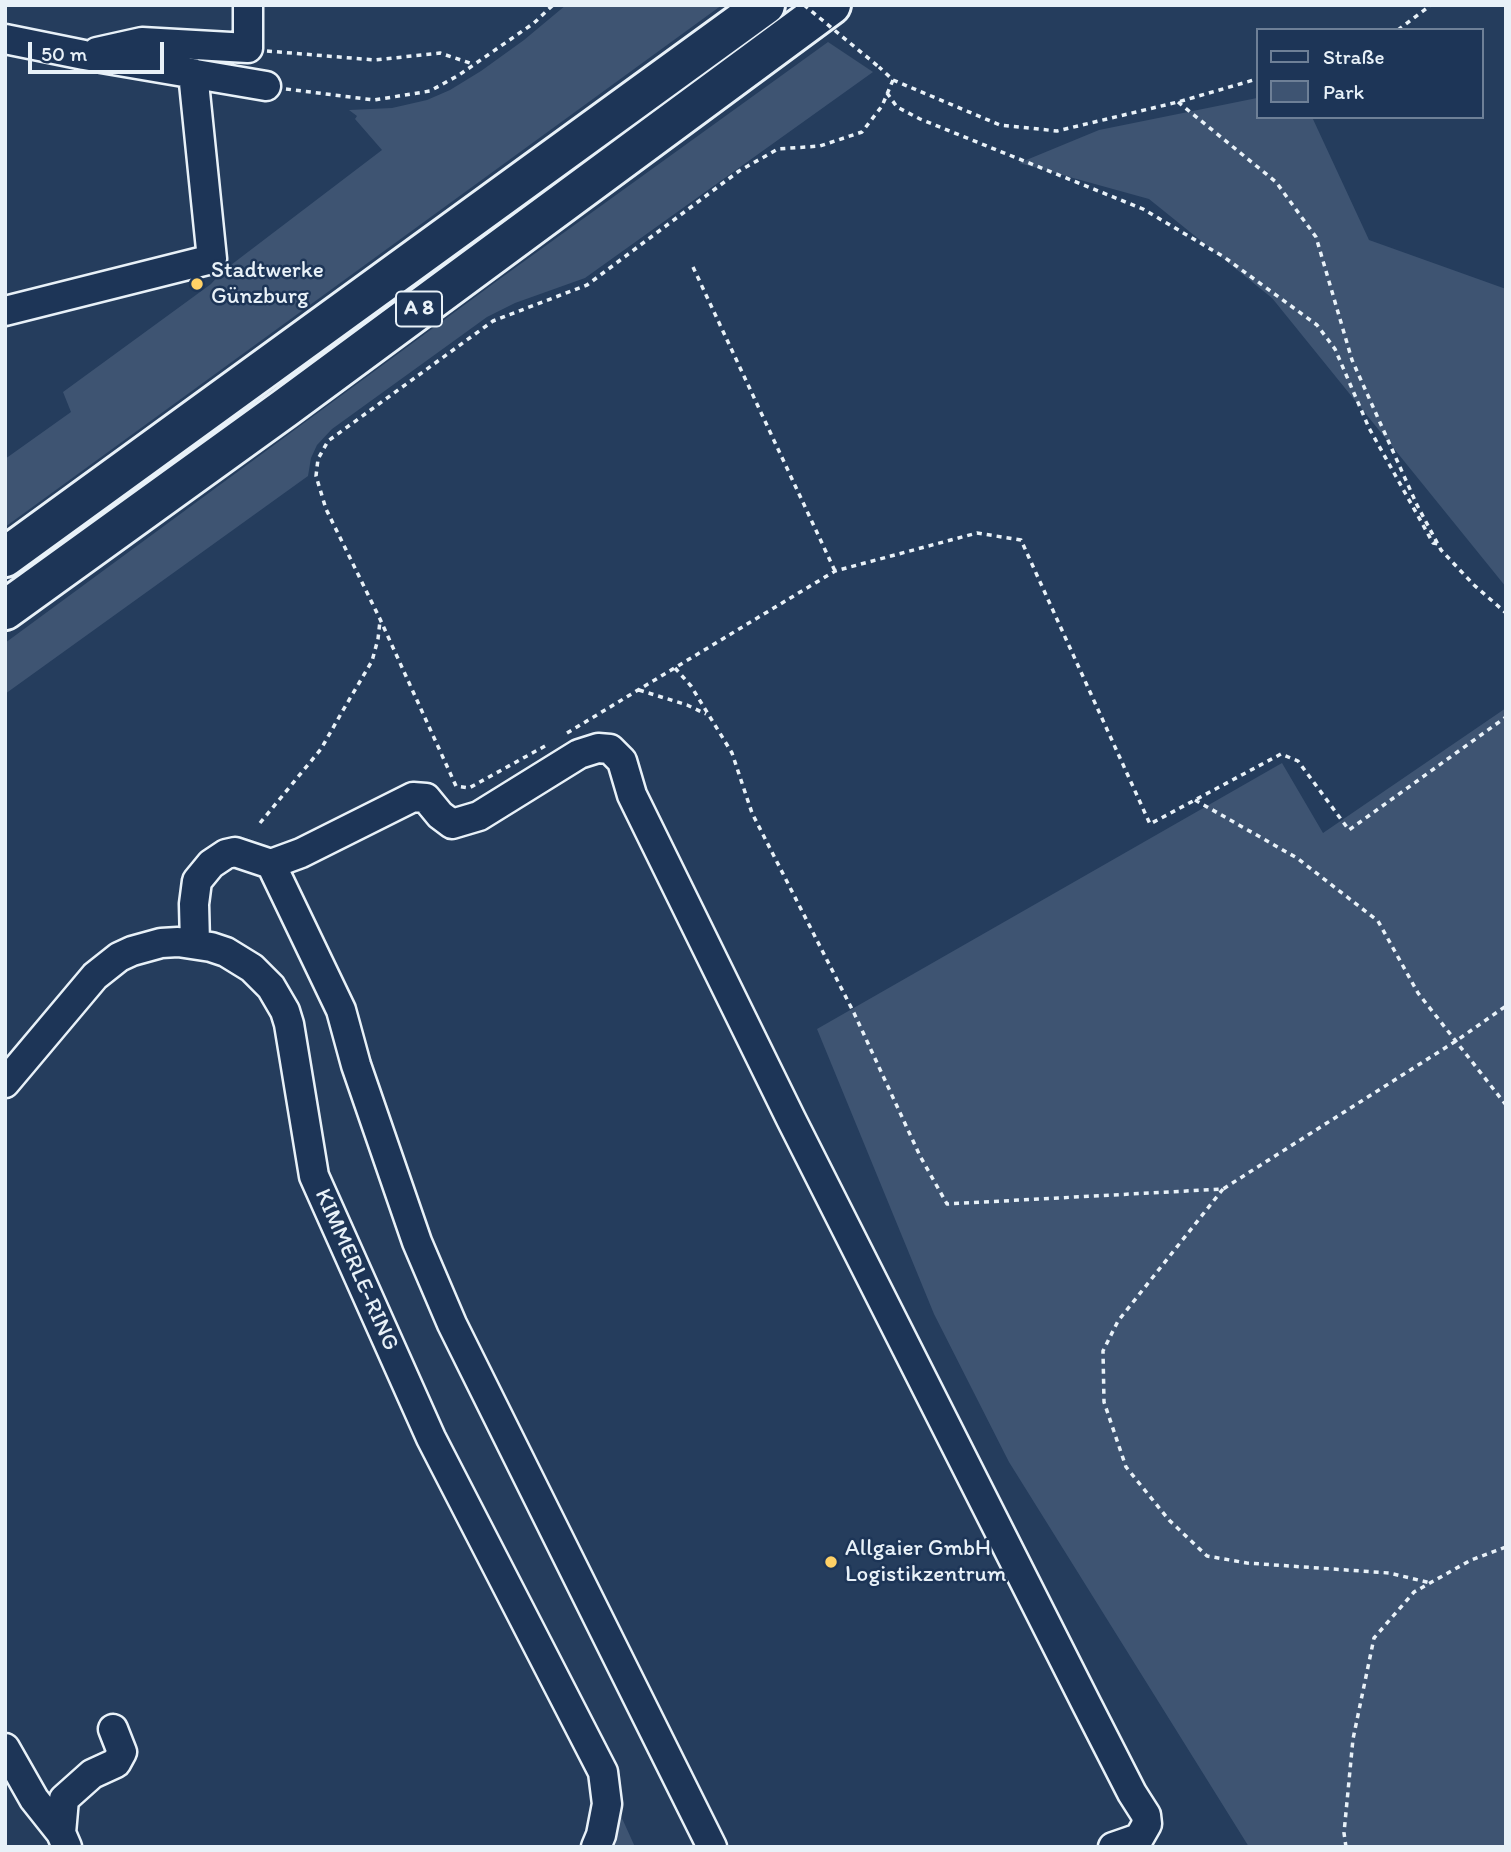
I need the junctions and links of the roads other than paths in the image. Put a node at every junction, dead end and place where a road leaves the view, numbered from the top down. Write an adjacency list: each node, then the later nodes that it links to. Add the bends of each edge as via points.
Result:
1 (248, 5): 5 (street, via 248,48 142,42)
2 (765, 5): 9 (highway, A 8)
3 (831, 5): 10 (highway, A 8)
4 (5, 38): 5 (street)
5 (84, 55): 6 (street)
6 (193, 74): 7 (street); 8 (street, via 212,260)
7 (266, 86)
8 (5, 311)
9 (5, 557)
10 (5, 610)
11 (271, 864): 12 (street, via 235,852 211,863 197,881); 18 (street, via 341,1010 417,1242 452,1324); 19 (street, via 405,799 426,798 452,824 479,816 579,754 610,749 622,761 632,795 791,1119 1146,1815 1147,1824 1139,1838)
12 (195, 943): 13 (street, KIMMERLE-RING, via 147,946 106,966); 17 (street, KIMMERLE-RING, via 252,968 271,987 285,1011 314,1176 431,1438 603,1772 607,1804)
13 (5, 1083)
14 (113, 1729): 16 (street, via 122,1752 116,1763 79,1783 64,1799)
15 (5, 1748): 16 (street)
16 (64, 1840)
17 (596, 1847)
18 (712, 1847)
19 (1113, 1847)

